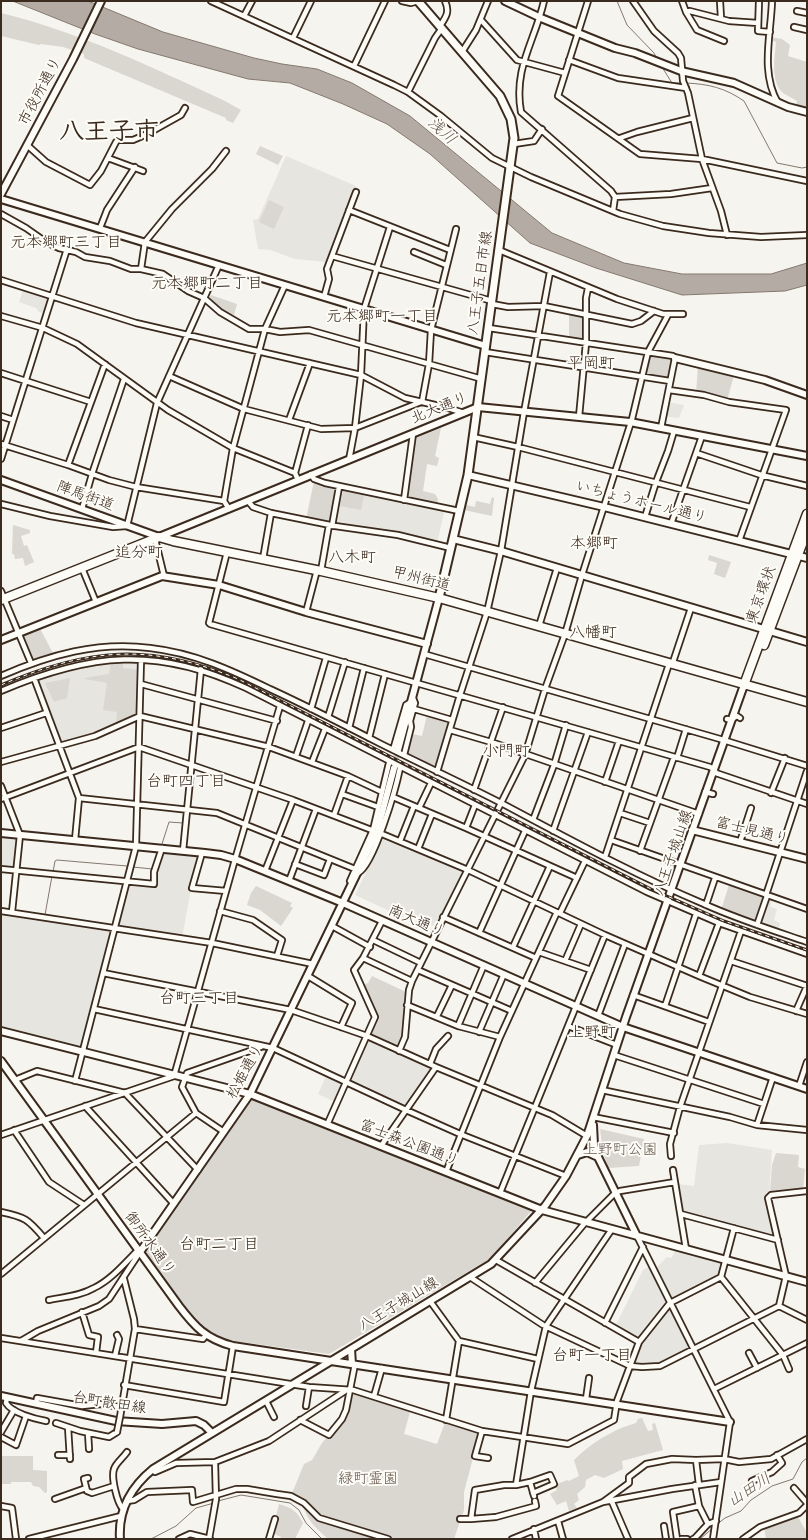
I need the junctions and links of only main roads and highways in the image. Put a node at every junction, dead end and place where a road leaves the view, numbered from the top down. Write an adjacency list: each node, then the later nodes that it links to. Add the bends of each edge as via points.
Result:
1 (418, 1): 6 (main road, 八王子五日市線, via 497,92 509,113 514,144 468,475)
2 (807, 514): 4 (highway, 東京環状)
3 (807, 531): 4 (highway, 東京環状)
4 (795, 555): 7 (highway, 東京環状)
5 (2, 597): 6 (highway, 甲州街道, via 157,538)
6 (439, 598): 7 (highway, 甲州街道)
7 (746, 686): 8 (highway, 甲州街道)
8 (807, 702)

